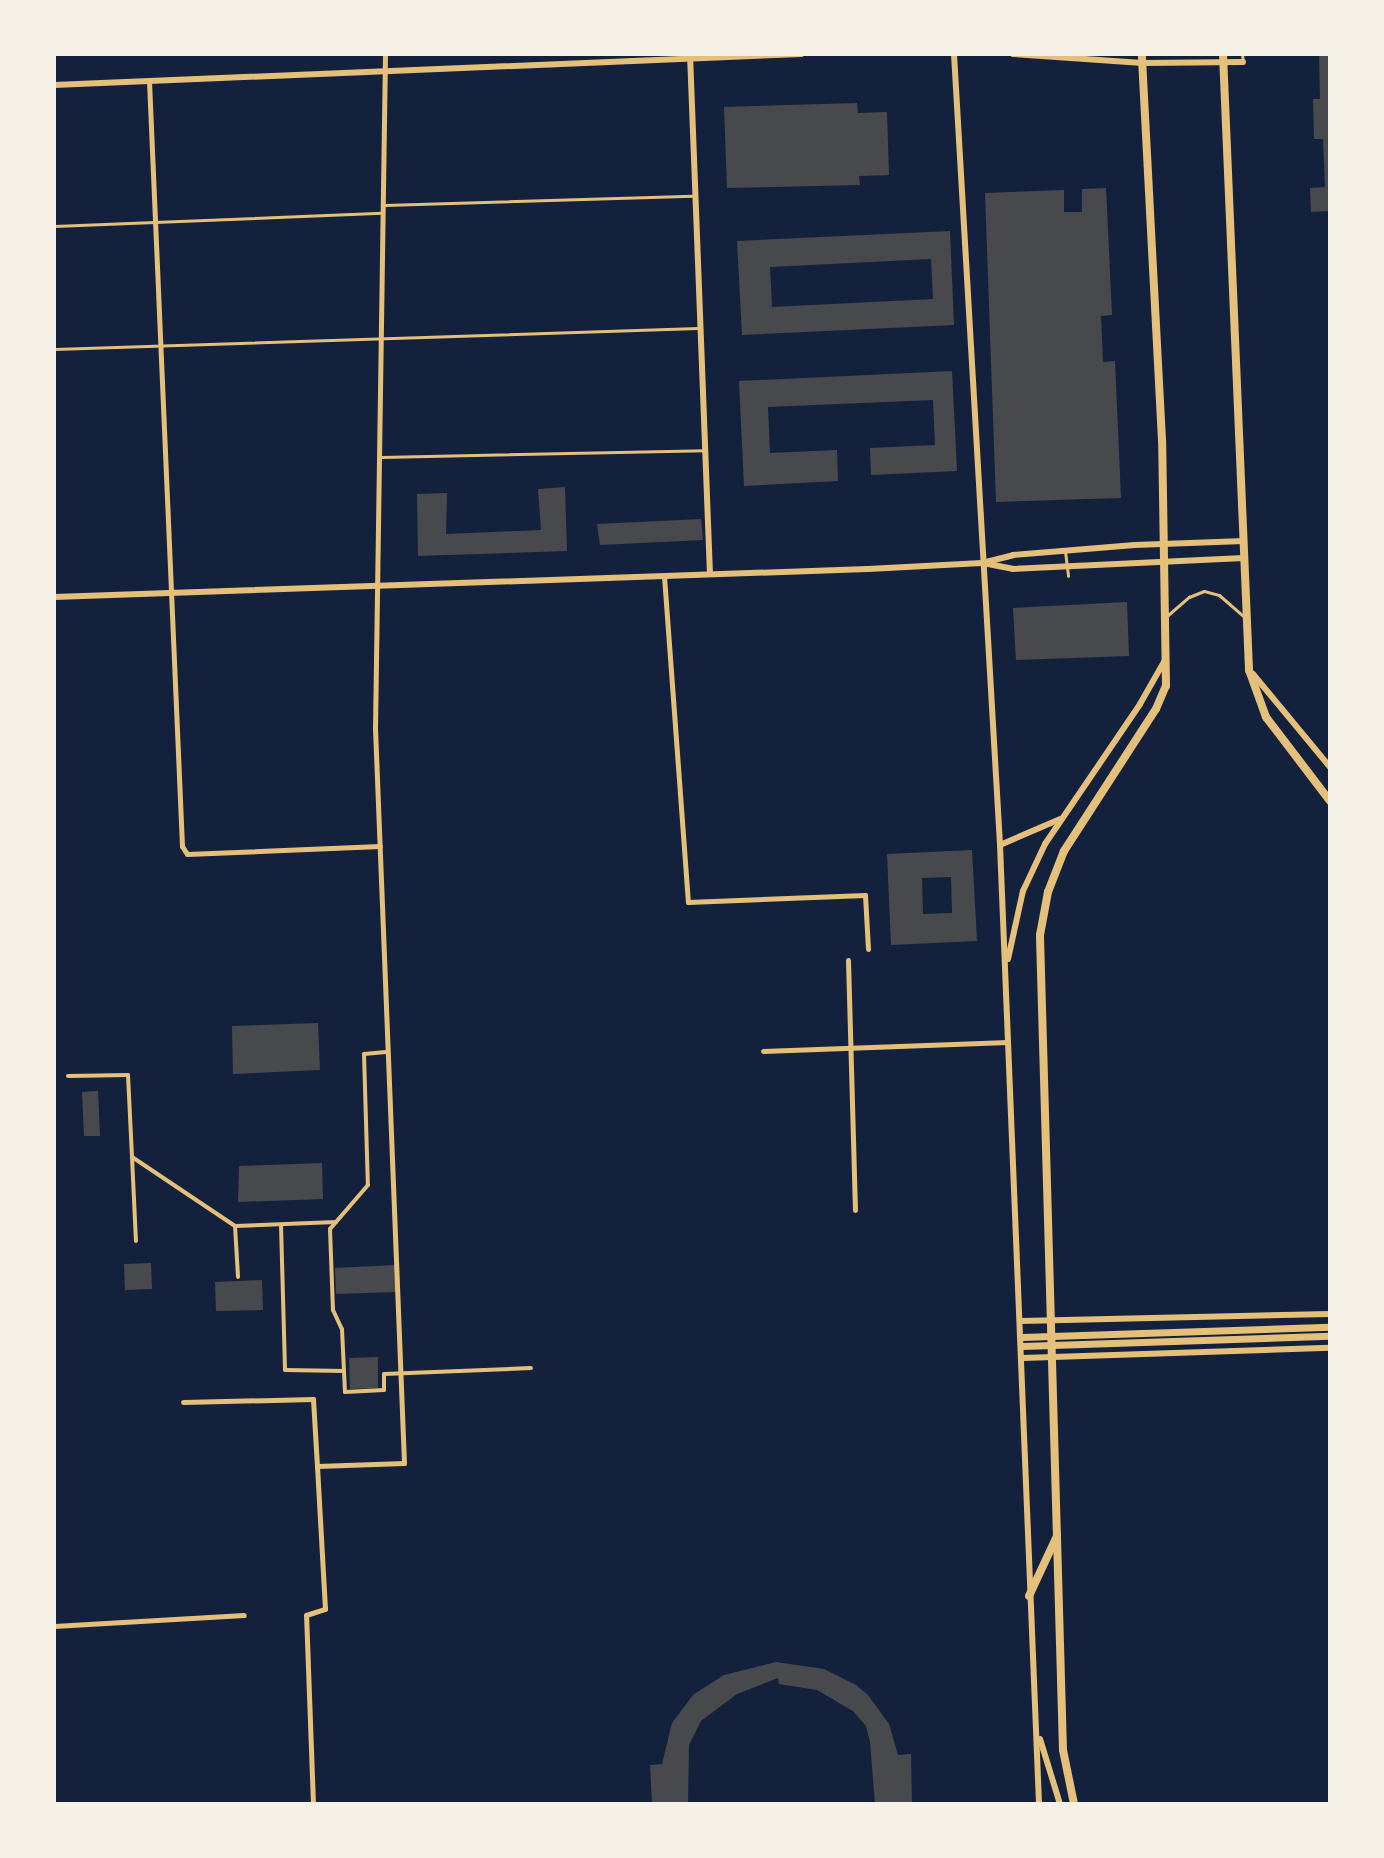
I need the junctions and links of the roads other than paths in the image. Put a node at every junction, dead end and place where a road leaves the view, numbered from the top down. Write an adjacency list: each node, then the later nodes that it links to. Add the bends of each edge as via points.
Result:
1 (385, 54): 10 (street)
2 (801, 54): 6 (street)
3 (954, 54): 29 (street)
4 (1013, 54): 7 (street)
5 (1242, 54): 9 (lane)
6 (690, 56): 10 (street); 13 (street)
7 (1142, 58): 8 (street); 25 (main road)
8 (1223, 59): 9 (street); 24 (main road)
9 (1243, 62)
10 (385, 71): 11 (street); 14 (street)
11 (149, 81): 12 (street); 16 (street)
12 (54, 85)
13 (696, 196): 14 (lane); 18 (street)
14 (385, 205): 15 (street)
15 (385, 213): 16 (lane); 19 (street)
16 (157, 221): 17 (lane); 20 (street)
17 (54, 226)
18 (701, 328): 19 (lane); 22 (street)
19 (382, 338): 20 (lane); 23 (street)
20 (158, 346): 21 (lane); 35 (street)
21 (54, 349)
22 (705, 450): 23 (lane); 31 (street)
23 (381, 457): 34 (street)
24 (1244, 541): 25 (street); 27 (main road)
25 (1164, 543): 26 (street); 28 (main road)
26 (1065, 551): 29 (street); 30 (lane)
27 (1244, 558): 28 (street); 38 (main road)
28 (1164, 560): 30 (street); 37 (main road)
29 (982, 563): 30 (street, via 1013,569); 31 (street); 44 (street)
30 (1067, 566): 33 (lane)
31 (710, 574): 32 (street)
32 (664, 576): 34 (street); 46 (street, via 688,902 865,895)
33 (1068, 576)
34 (377, 585): 35 (street); 45 (street)
35 (172, 592): 36 (street); 45 (street, via 182,846 187,854)
36 (54, 597)
37 (1165, 619): 38 (lane, via 1176,606 1204,591 1219,595); 39 (main road)
38 (1246, 620): 40 (main road)
39 (1165, 659): 43 (street); 62 (main road, via 1166,686 1156,709 1064,851 1048,892 1040,935)
40 (1249, 670): 41 (street); 42 (main road, via 1266,717)
41 (1328, 764)
42 (1330, 801)
43 (1060, 819): 44 (street); 48 (street, via 1023,891)
44 (1000, 845): 48 (street)
45 (380, 846): 52 (street)
46 (868, 949)
47 (848, 960): 50 (street)
48 (1006, 974): 49 (street)
49 (1008, 1042): 50 (street); 63 (street)
50 (852, 1049): 51 (street); 55 (street)
51 (763, 1051)
52 (386, 1052): 56 (street, via 364,1054 368,1185); 73 (street)
53 (68, 1076): 54 (street, via 128,1075)
54 (132, 1157): 58 (street); 59 (street)
55 (855, 1210)
56 (336, 1222): 57 (street); 72 (street, via 330,1229 333,1310 342,1329)
57 (281, 1225): 58 (street); 72 (street, via 285,1370)
58 (235, 1226): 60 (street)
59 (136, 1241)
60 (238, 1277)
61 (1330, 1314): 62 (street)
62 (1051, 1320): 63 (street); 66 (main road)
63 (1021, 1321): 67 (street)
64 (1330, 1327): 66 (main road)
65 (1330, 1336): 66 (main road)
66 (1052, 1340): 67 (main road); 69 (main road)
67 (1022, 1341): 70 (street)
68 (1330, 1348): 69 (street)
69 (1052, 1357): 70 (street); 76 (main road)
70 (1023, 1358): 77 (street)
71 (531, 1368): 73 (street)
72 (344, 1371): 73 (street, via 345,1392 384,1390 384,1374)
73 (400, 1374): 75 (street, via 404,1463)
74 (183, 1402): 75 (street, via 313,1399)
75 (317, 1466): 81 (street, via 325,1609 306,1615)
76 (1059, 1532): 77 (main road); 84 (main road, via 1063,1750)
77 (1029, 1596): 80 (street)
78 (244, 1615): 79 (street)
79 (54, 1626)
80 (1037, 1728): 82 (street); 83 (street)
81 (313, 1804)
82 (1039, 1804)
83 (1060, 1804)
84 (1074, 1804)

